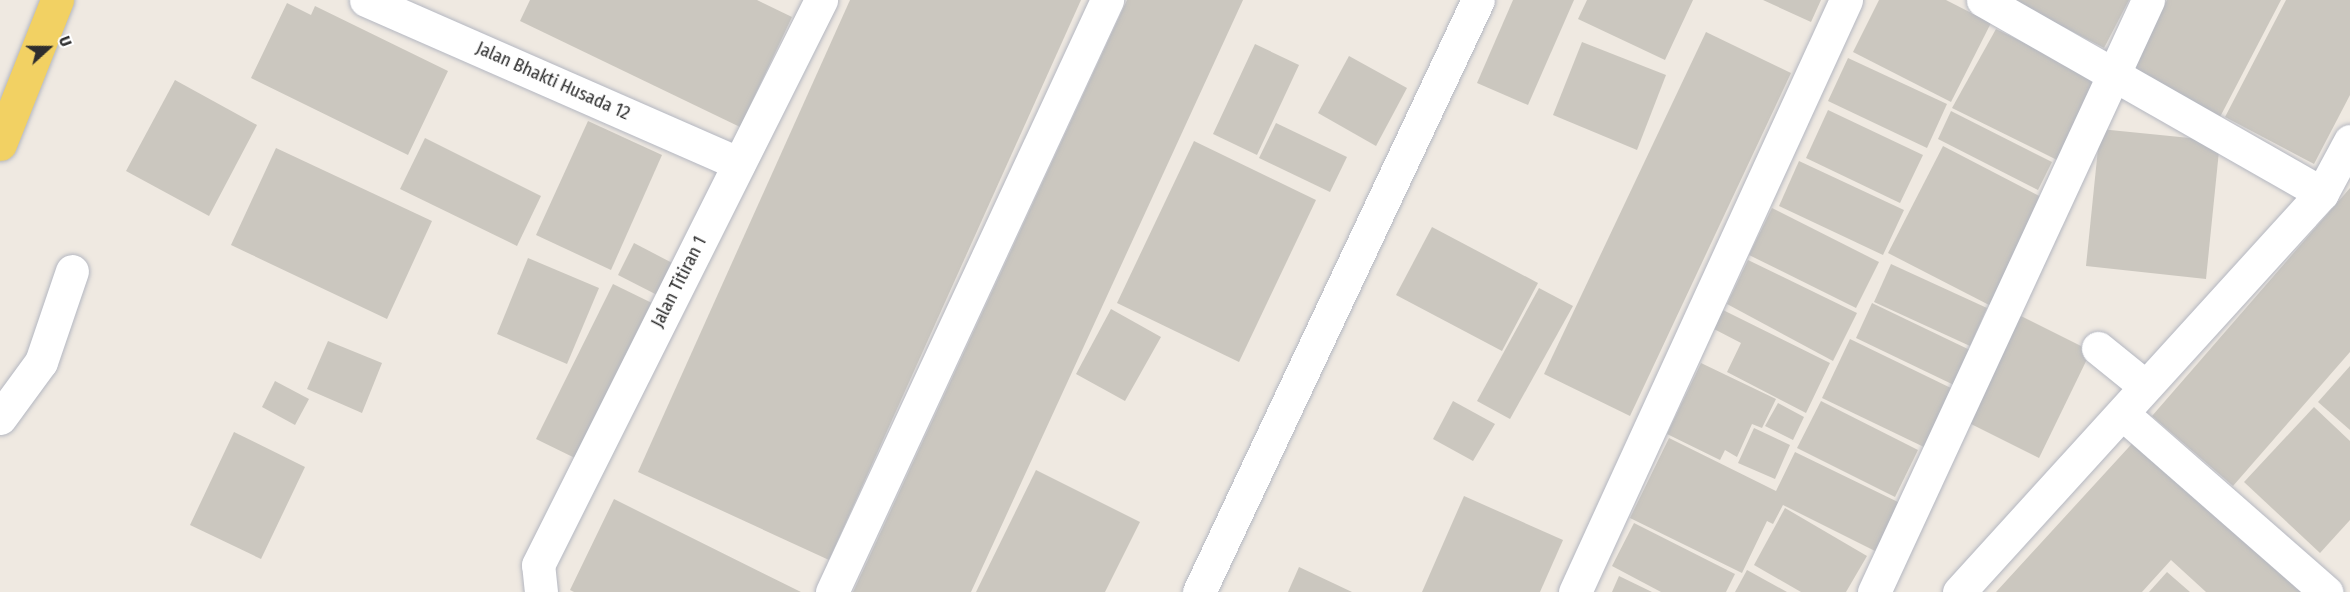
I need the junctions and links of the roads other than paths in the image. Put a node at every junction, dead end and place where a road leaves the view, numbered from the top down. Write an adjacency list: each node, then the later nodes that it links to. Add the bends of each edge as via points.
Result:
1 (57, 0): 11 (main road)
2 (366, 0): 12 (street, Jalan Bhakti Husada 12)
3 (821, 0): 12 (street, Jalan Titiran 1)
4 (1107, 0): 21 (street)
5 (1478, 0): 22 (street)
6 (1846, 0): 23 (street)
7 (1983, 0): 9 (street)
8 (2148, 0): 9 (street)
9 (2112, 71): 13 (street); 24 (street)
10 (2350, 141): 13 (street)
11 (0, 144)
12 (739, 164): 19 (street, Jalan Titiran 1)
13 (2322, 193): 16 (street, via 2200,333)
14 (72, 271): 18 (street, via 40,362)
15 (2098, 348): 16 (street)
16 (2145, 386): 17 (street)
17 (2124, 415): 25 (street); 26 (street)
18 (0, 418)
19 (539, 578)
20 (2350, 585): 27 (street)
21 (832, 592)
22 (1199, 592)
23 (1575, 592)
24 (1874, 592)
25 (1959, 592)
26 (2326, 592)
27 (2344, 592)

